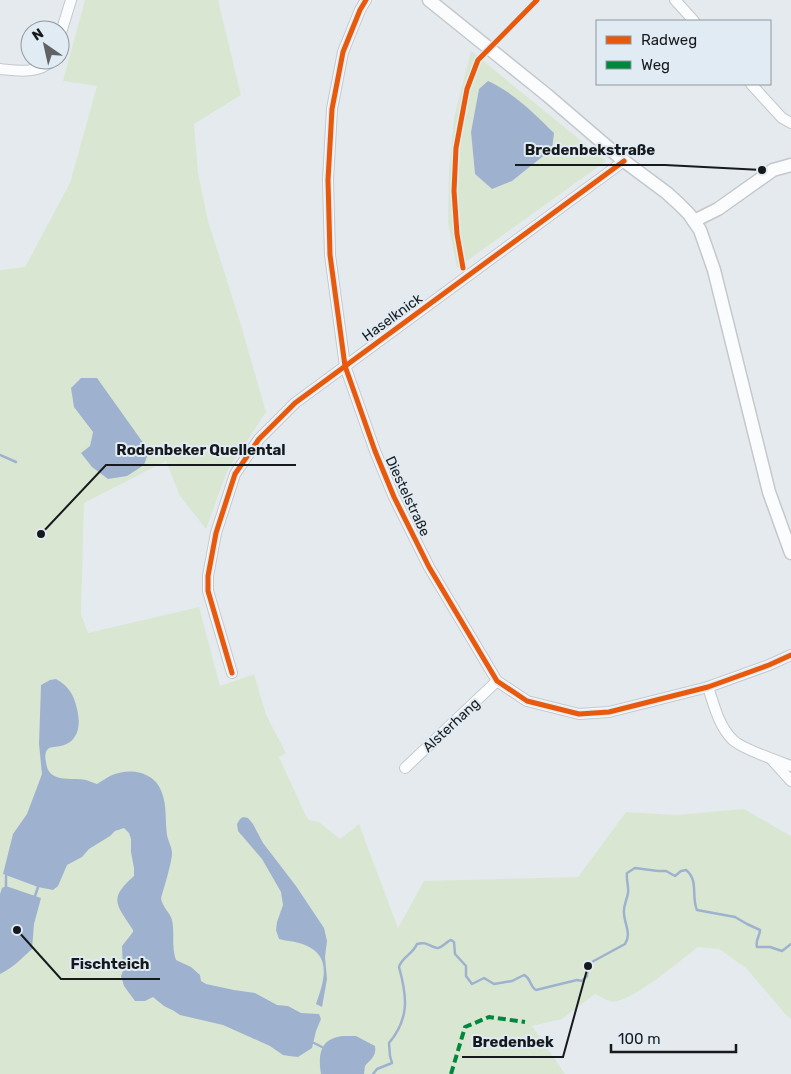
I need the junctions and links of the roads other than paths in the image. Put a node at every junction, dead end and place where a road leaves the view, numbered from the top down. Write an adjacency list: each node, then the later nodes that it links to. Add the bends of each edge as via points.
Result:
1 (71, 0): 5 (street)
2 (366, 0): 14 (street, Diestelstraße, via 343,52 332,109 328,180 330,255)
3 (429, 0): 11 (street)
4 (675, 0): 6 (street)
5 (65, 20)
6 (693, 20)
7 (0, 69): 8 (street)
8 (33, 70)
9 (752, 85): 10 (street, via 782,118)
10 (791, 123)
11 (624, 161): 13 (street, via 667,193); 14 (street, Haselknick)
12 (791, 165): 13 (street, via 773,170 718,209)
13 (694, 221): 15 (street, via 714,270 769,492)
14 (345, 366): 17 (street, Haselknick, via 296,403 260,439 235,474 216,533 208,576 208,591); 18 (street, Diestelstraße, via 394,497 429,567)
15 (791, 554)
16 (791, 654): 19 (street, Diestelstraße)
17 (232, 673)
18 (497, 681): 19 (street, Diestelstraße, via 527,701 579,714 609,712); 22 (street, Alsterhang)
19 (708, 687): 20 (street, via 720,721 734,741)
20 (772, 759): 21 (street); 23 (street)
21 (791, 766)
22 (405, 768)
23 (791, 781)

